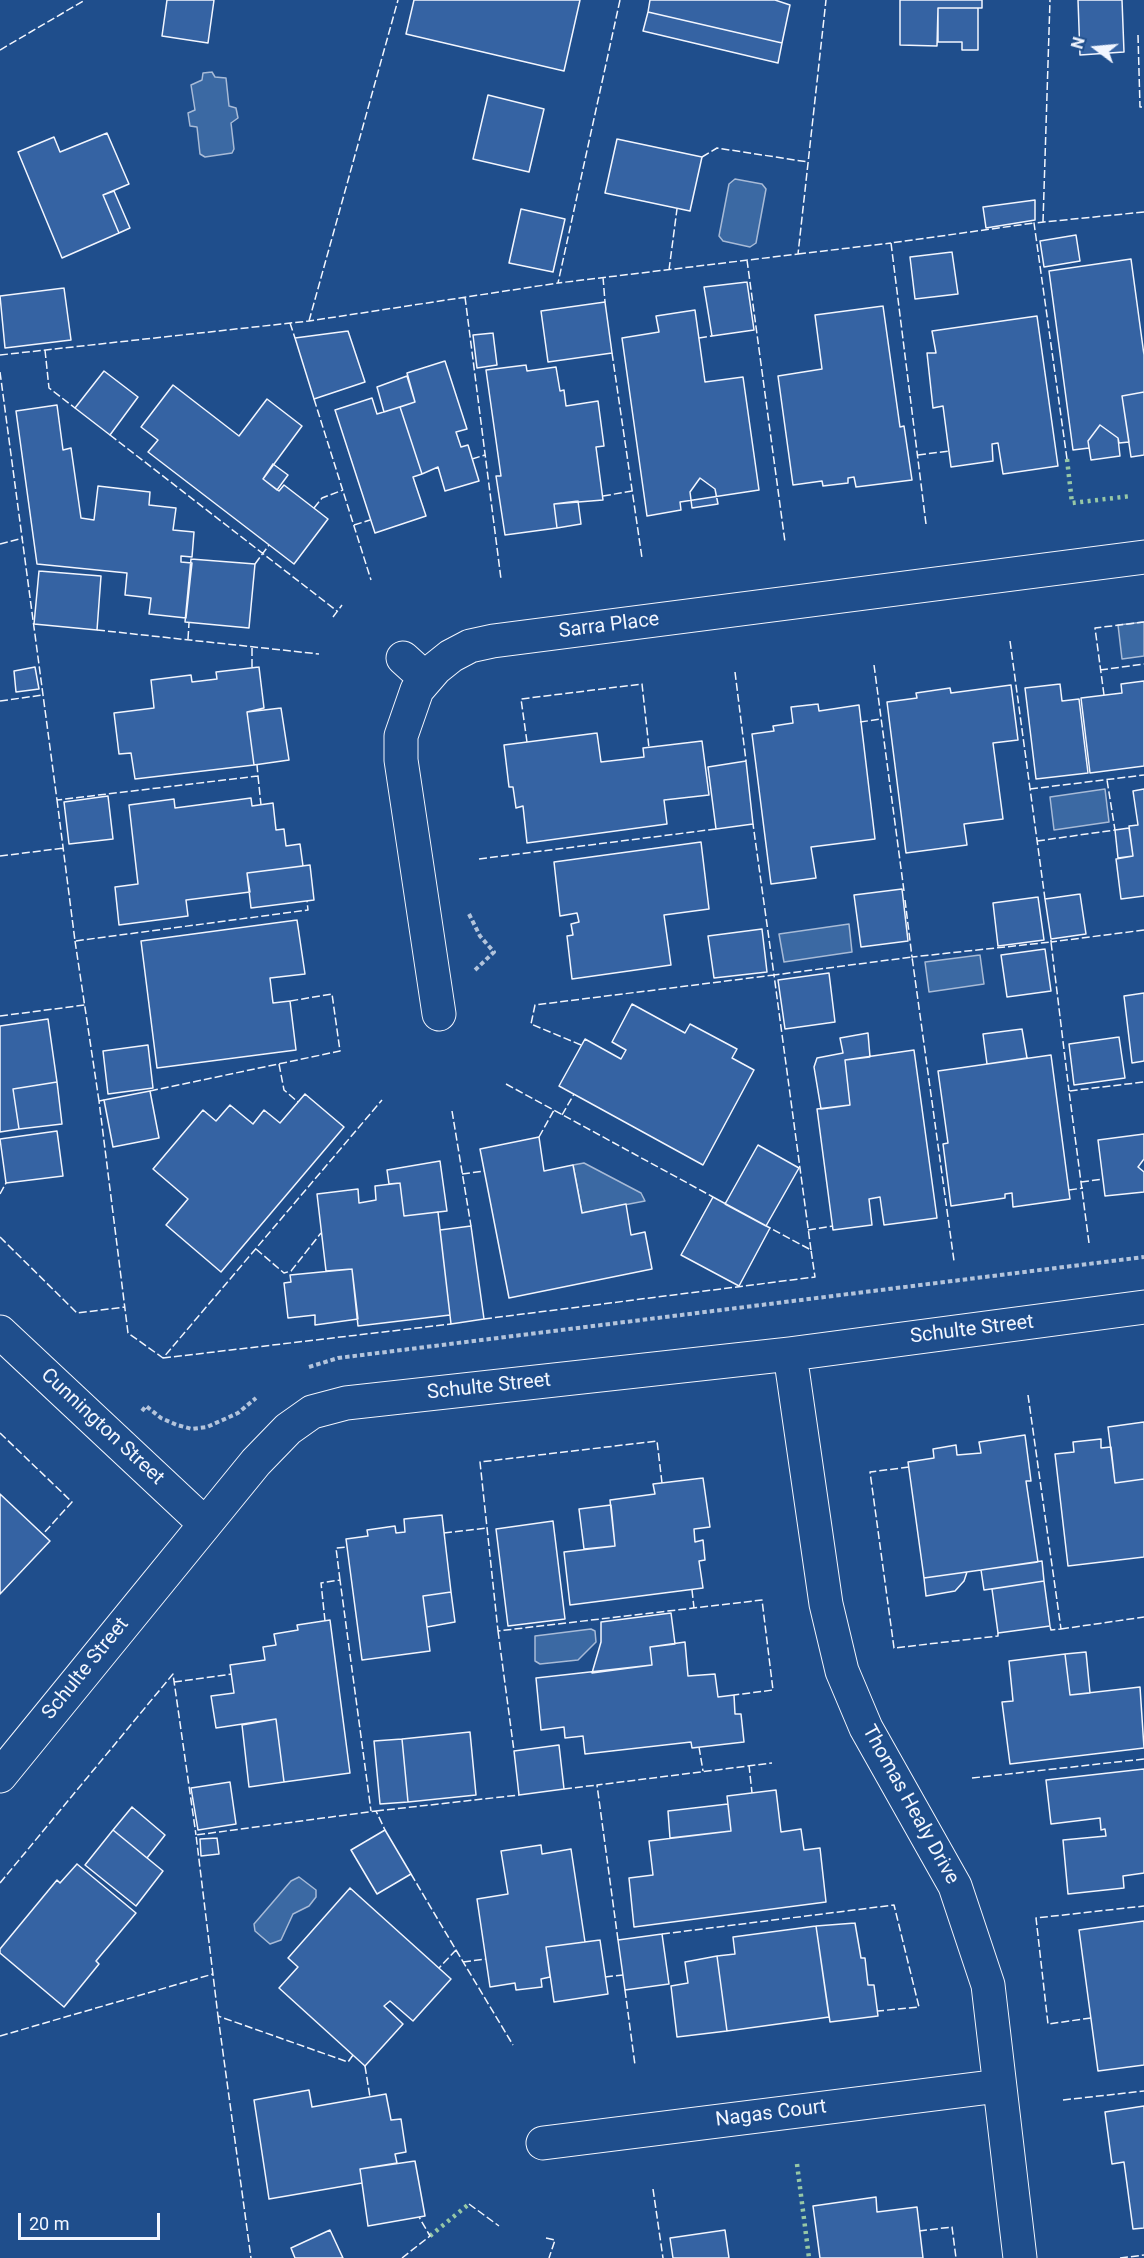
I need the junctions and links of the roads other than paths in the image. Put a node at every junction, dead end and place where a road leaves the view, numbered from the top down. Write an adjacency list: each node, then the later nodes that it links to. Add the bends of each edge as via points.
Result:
1 (1144, 557): 2 (street, Sarra Place, via 493,641 414,668 417,690 405,721 401,760)
2 (438, 1010)
3 (1144, 1307): 5 (street, Schulte Street)
4 (0, 1332): 6 (street, Cunnington Street)
5 (790, 1354): 6 (street, Schulte Street, via 346,1403 312,1412 267,1449); 8 (street, Thomas Healy Drive, via 826,1604 842,1671 866,1728 955,1886 988,1984)
6 (204, 1523): 7 (street, Schulte Street)
7 (0, 1776)
8 (999, 2086): 9 (street, Nagas Court); 10 (street, Thomas Healy Drive)
9 (543, 2143)
10 (1020, 2258)

